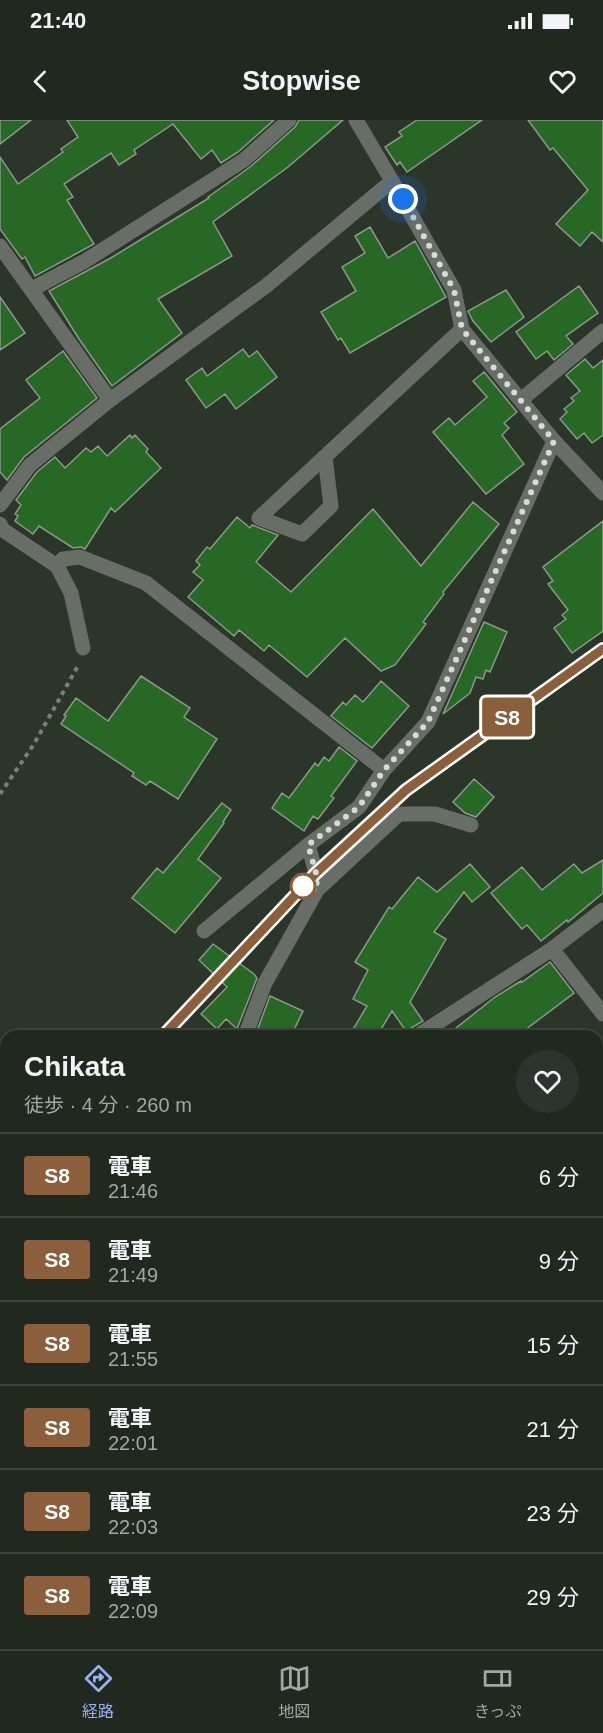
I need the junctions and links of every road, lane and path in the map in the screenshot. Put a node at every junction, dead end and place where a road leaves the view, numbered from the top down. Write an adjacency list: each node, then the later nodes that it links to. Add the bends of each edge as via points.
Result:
1 (289, 120): 5 (street, via 244,160 85,261)
2 (362, 122): 3 (street)
3 (393, 181): 6 (street, via 454,290); 8 (street, via 266,286)
4 (0, 246): 5 (street)
5 (32, 289): 8 (street)
6 (462, 329): 9 (street); 11 (street)
7 (603, 331): 9 (street)
8 (110, 400): 13 (street, via 30,465)
9 (521, 400): 10 (street)
10 (554, 441): 12 (street); 17 (street, via 428,722)
11 (325, 457): 11 (street, via 268,510 260,518 302,534 332,506)
12 (603, 493)
13 (0, 505)
14 (0, 524): 15 (street, via 3,530)
15 (57, 566): 16 (street, via 71,593); 17 (street, via 63,559 80,557 146,583)
16 (83, 648): 18 (path, via 78,667)
17 (384, 770): 20 (street, via 359,807)
18 (0, 795)
19 (471, 825): 21 (street, via 435,814 399,814)
20 (308, 845): 21 (street); 23 (street)
21 (317, 890): 26 (street, via 265,983)
22 (603, 910): 24 (street)
23 (204, 931)
24 (552, 949): 25 (street); 27 (street)
25 (603, 1014)
26 (246, 1030)
27 (426, 1030)

